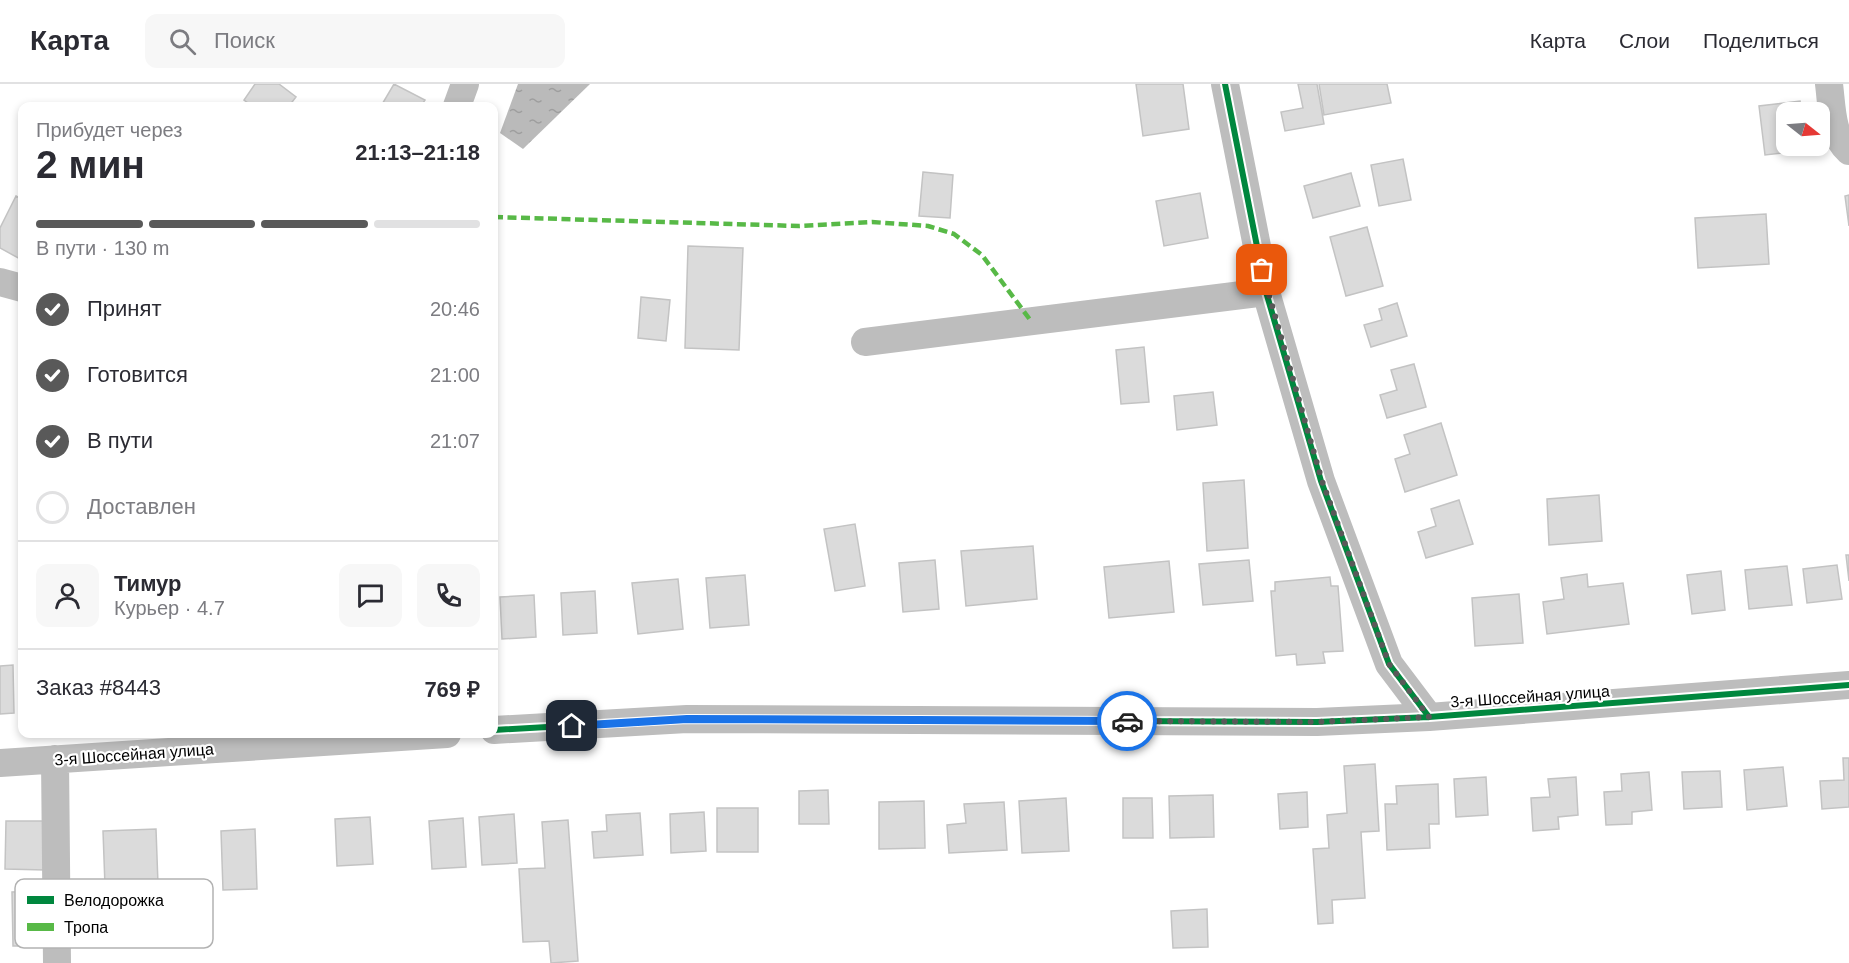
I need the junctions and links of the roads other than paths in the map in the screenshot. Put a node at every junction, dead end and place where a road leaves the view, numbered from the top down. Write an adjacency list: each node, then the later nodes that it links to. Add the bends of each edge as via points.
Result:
1 (465, 84): 4 (street)
2 (1225, 84): 8 (street)
3 (1829, 84): 5 (street, via 1834,127)
4 (458, 102)
5 (1849, 151)
6 (0, 282): 7 (street)
7 (18, 287)
8 (1266, 292): 9 (street); 11 (street, via 1322,481 1389,664)
9 (865, 342)
10 (1849, 685): 11 (street, 3-я Шоссейная улица)
11 (1429, 717): 12 (street, 3-я Шоссейная улица, via 1317,722 687,719)
12 (498, 730)
13 (384, 738): 14 (street, 3-я Шоссейная улица)
14 (56, 759): 15 (street, 3-я Шоссейная улица); 16 (street)
15 (0, 763)
16 (57, 879)
17 (57, 948): 18 (street)
18 (57, 963)

